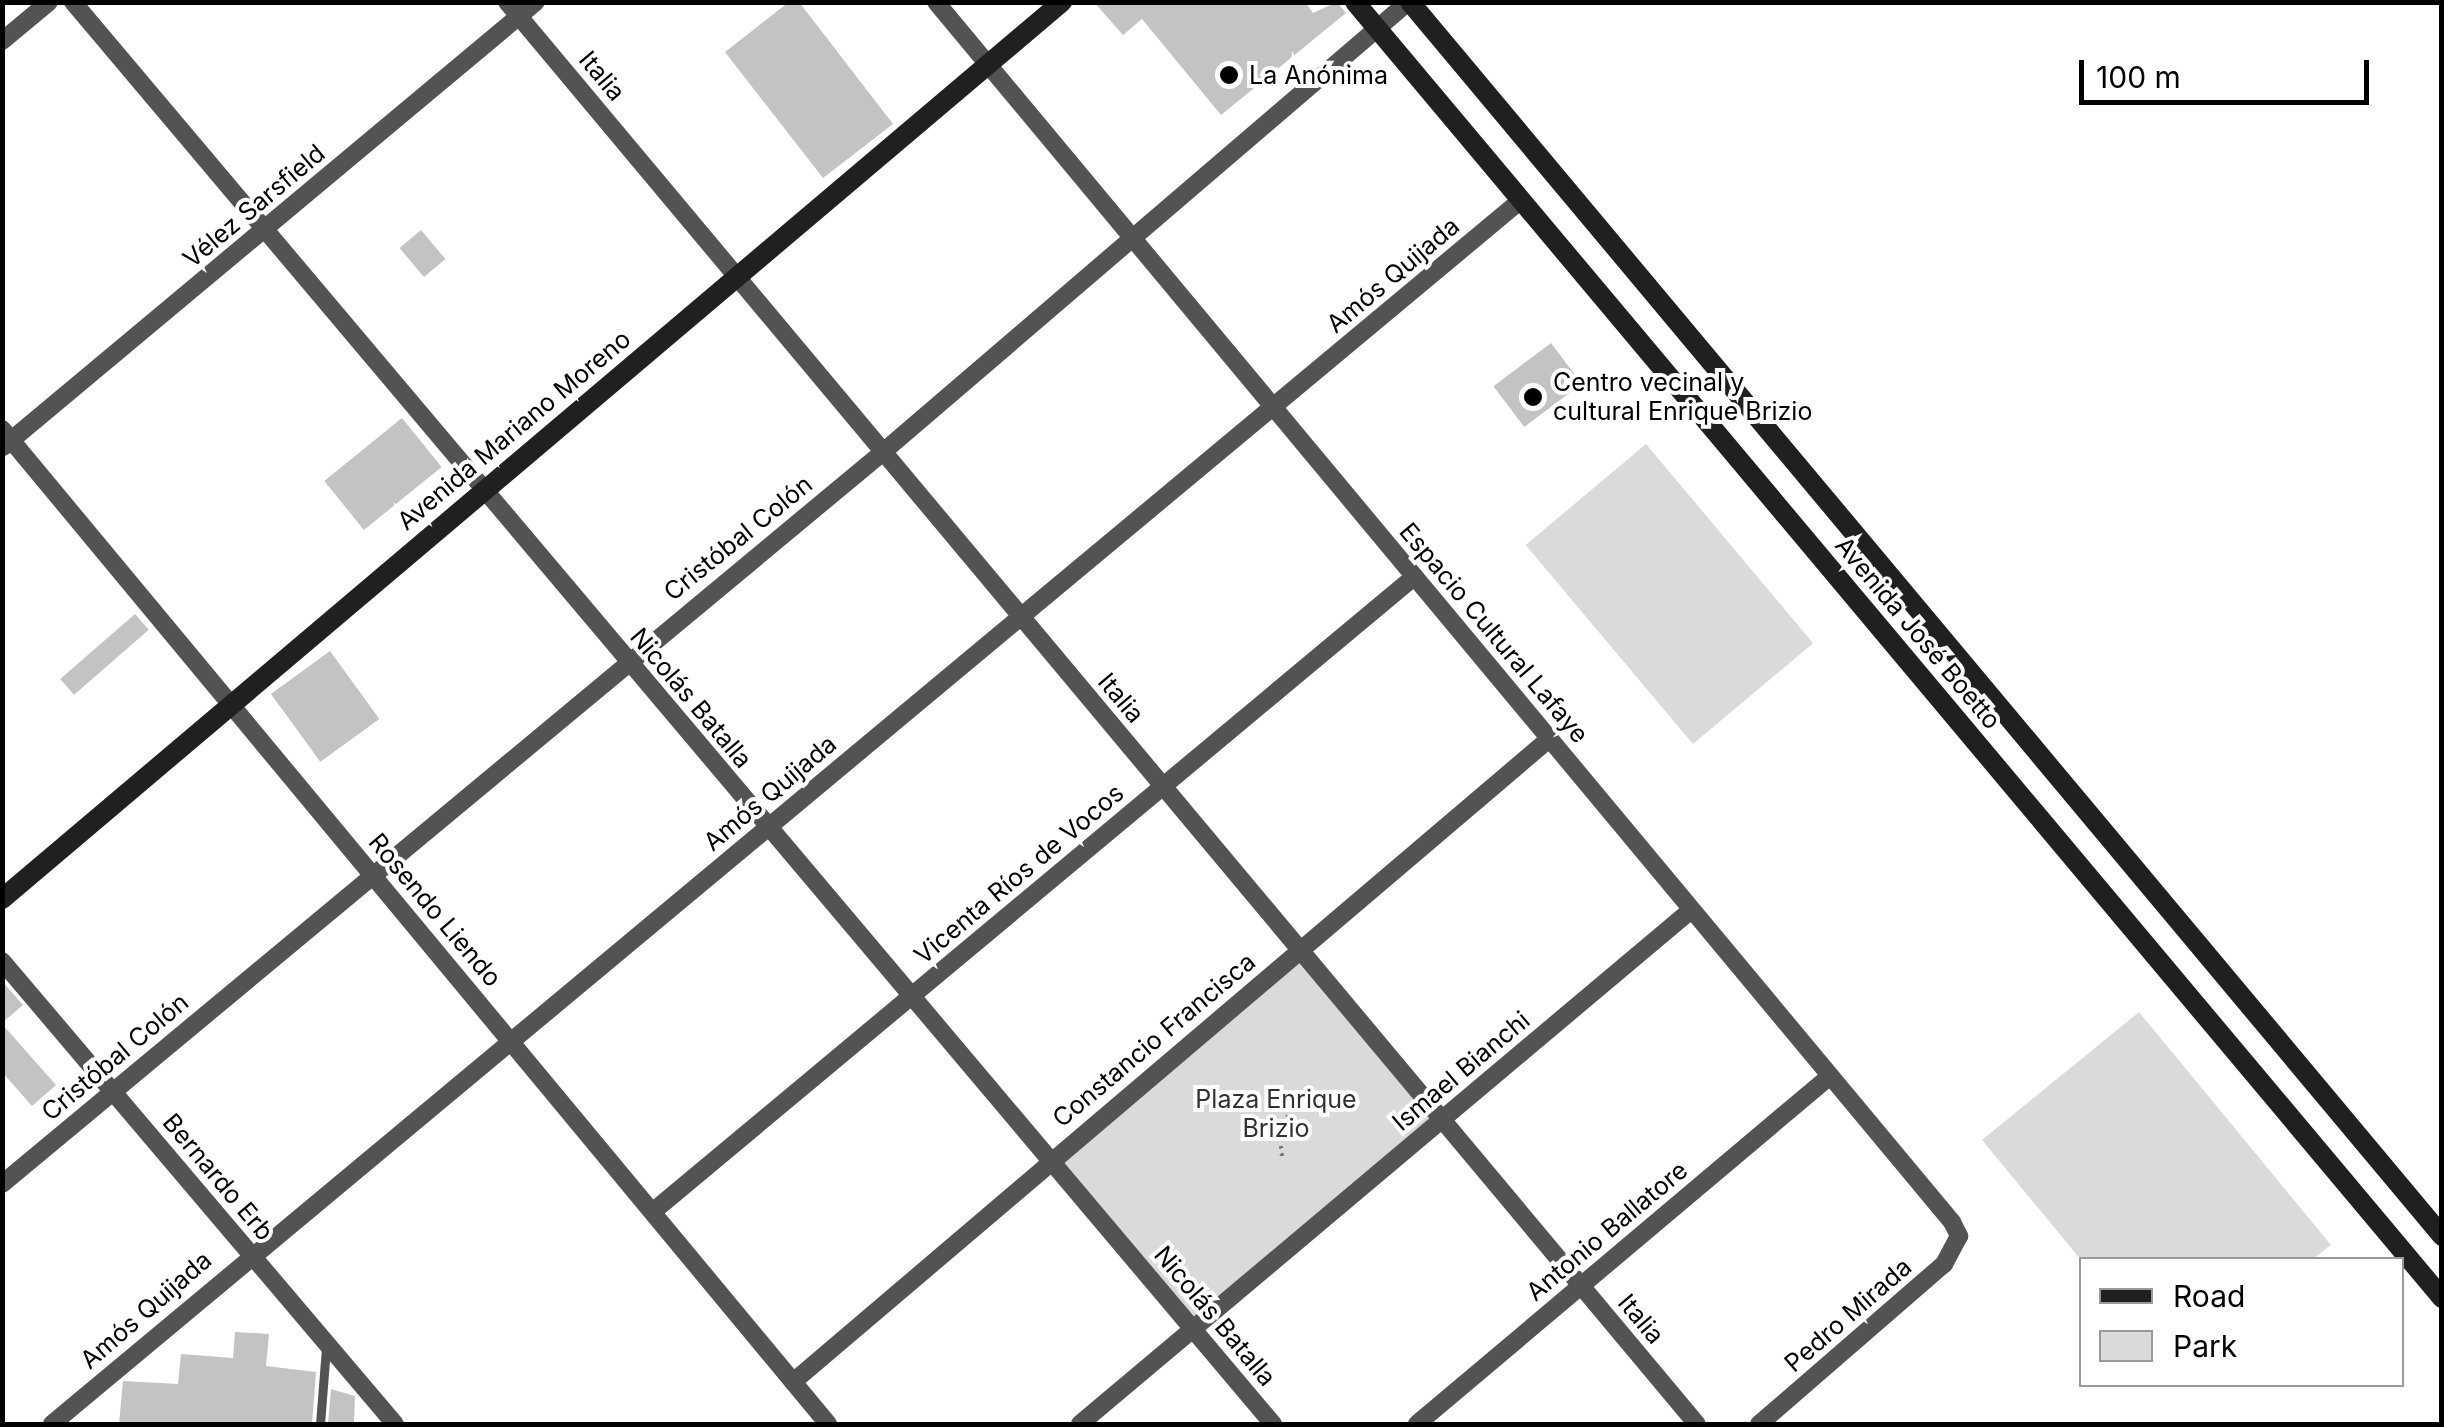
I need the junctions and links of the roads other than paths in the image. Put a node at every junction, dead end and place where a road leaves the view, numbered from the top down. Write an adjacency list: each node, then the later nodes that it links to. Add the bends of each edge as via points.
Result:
1 (48, 2): 10 (street)
2 (73, 2): 13 (street, Nicolás Batalla)
3 (536, 2): 8 (street, Vélez Sarsfield)
4 (936, 2): 11 (street, Espacio Cultural Lafaye)
5 (1062, 2): 11 (main road, Avenida Mariano Moreno)
6 (1355, 2): 9 (main road, Avenida José Boetto)
7 (1409, 2): 9 (street, Cristóbal Colón); 41 (main road, Avenida José Boetto)
8 (513, 10): 13 (street, Vélez Sarsfield); 15 (street, Italia)
9 (1377, 29): 12 (main road, Avenida José Boetto); 14 (street, Cristóbal Colón)
10 (2, 40)
11 (987, 64): 14 (street, Espacio Cultural Lafaye); 15 (main road, Avenida Mariano Moreno)
12 (1522, 200): 16 (street, Amós Quijada); 44 (main road, Avenida José Boetto)
13 (264, 230): 17 (street, Vélez Sarsfield); 19 (street, Nicolás Batalla)
14 (1131, 236): 16 (street, Espacio Cultural Lafaye); 18 (street, Cristóbal Colón)
15 (734, 274): 18 (street, Italia); 19 (main road, Avenida Mariano Moreno)
16 (1274, 408): 20 (street, Espacio Cultural Lafaye); 21 (street, Amós Quijada)
17 (6, 439): 23 (street, Rosendo Liendo)
18 (884, 452): 21 (street, Italia); 22 (street, Cristóbal Colón)
19 (483, 491): 22 (street, Nicolás Batalla); 23 (main road, Avenida Mariano Moreno)
20 (1414, 577): 24 (street, Espacio Cultural Lafaye); 25 (street, Vicenta Ríos de Vocos)
21 (1020, 615): 25 (street, Italia); 26 (street, Amós Quijada)
22 (627, 661): 26 (street, Nicolás Batalla); 27 (street, Cristóbal Colón)
23 (228, 704): 27 (street, Rosendo Liendo); 28 (main road, Avenida Mariano Moreno)
24 (1550, 739): 29 (street, Espacio Cultural Lafaye); 30 (street, Constancio Francisca)
25 (1163, 786): 30 (street, Italia); 32 (street, Vicenta Ríos de Vocos)
26 (768, 827): 32 (street, Nicolás Batalla); 33 (street, Amós Quijada)
27 (372, 875): 33 (street, Rosendo Liendo); 35 (street, Cristóbal Colón)
28 (2, 899)
29 (1691, 910): 34 (street, Espacio Cultural Lafaye); 36 (street, Ismael Bianchi)
30 (1299, 950): 36 (street, Italia); 37 (street, Constancio Francisca)
31 (2, 961): 35 (street, Bernardo Erb)
32 (912, 996): 37 (street, Nicolás Batalla); 39 (street, Vicenta Ríos de Vocos)
33 (513, 1041): 39 (street, Rosendo Liendo); 42 (street, Amós Quijada)
34 (1830, 1076): 40 (street, Espacio Cultural Lafaye); 43 (street, Antonio Ballatore)
35 (113, 1091): 38 (street, Cristóbal Colón); 42 (street, Bernardo Erb)
36 (1442, 1120): 43 (street, Italia); 45 (street, Ismael Bianchi)
37 (1049, 1161): 45 (street, Nicolás Batalla); 47 (street, Constancio Francisca)
38 (2, 1184)
39 (656, 1209): 47 (street, Rosendo Liendo)
40 (1959, 1236): 56 (street, Pedro Mirada, via 1944,1264)
41 (2442, 1236)
42 (250, 1253): 46 (street, Bernardo Erb); 48 (street, Amós Quijada)
43 (1581, 1286): 54 (street, Antonio Ballatore); 55 (street, Italia)
44 (2442, 1298)
45 (1194, 1329): 52 (street, Ismael Bianchi); 53 (street, Nicolás Batalla)
46 (326, 1342): 49 (lane); 50 (street, Bernardo Erb)
47 (793, 1382): 51 (street, Rosendo Liendo)
48 (52, 1424)
49 (320, 1424)
50 (394, 1424)
51 (828, 1424)
52 (1080, 1424)
53 (1274, 1424)
54 (1417, 1424)
55 (1698, 1424)
56 (1760, 1424)

